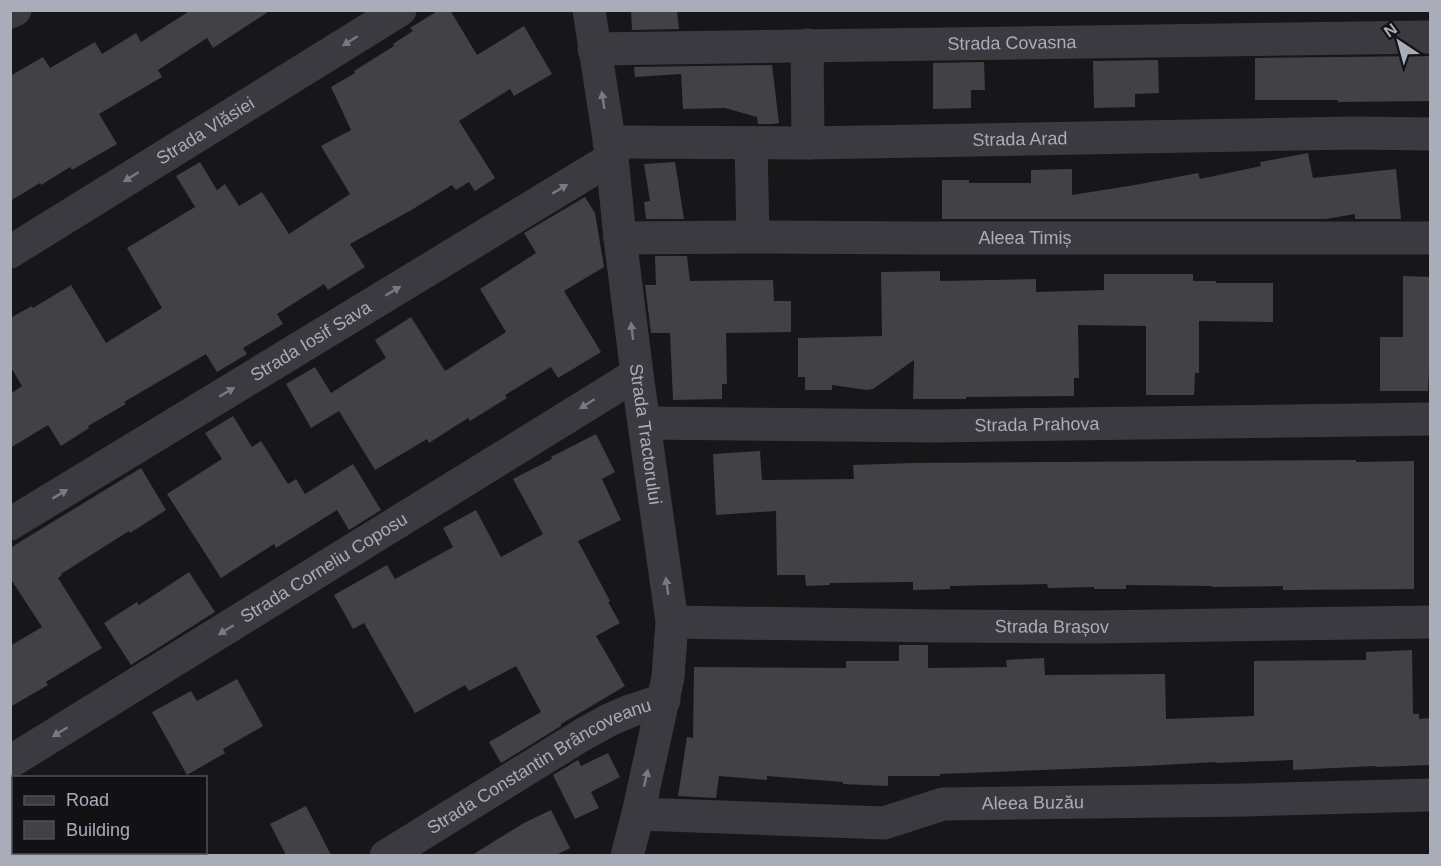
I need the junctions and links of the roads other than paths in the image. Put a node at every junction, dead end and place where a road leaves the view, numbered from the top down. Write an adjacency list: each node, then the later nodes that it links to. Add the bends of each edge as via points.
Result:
1 (15, 10): 4 (street)
2 (400, 10): 15 (street, Strada Vlăsiei, one-way to 15)
3 (589, 10): 7 (street, Strada Tractorului)
4 (10, 12)
5 (1431, 37): 6 (street, Strada Covasna)
6 (807, 45): 7 (street, Strada Covasna); 10 (street)
7 (594, 49): 11 (street, Strada Tractorului, one-way to 7)
8 (1431, 134): 10 (street, Strada Arad)
9 (751, 143): 10 (street, Strada Arad); 11 (street, Strada Arad); 12 (street)
10 (808, 143)
11 (611, 150): 13 (street, Strada Tractorului); 19 (street, Strada Iosif Sava, one-way to 11)
12 (753, 237): 13 (street, Aleea Timiș); 14 (street, Aleea Timiș)
13 (620, 238): 16 (street, Strada Tractorului, one-way to 13)
14 (1431, 238)
15 (10, 252)
16 (637, 374): 18 (street, Strada Tractorului); 23 (street, Strada Corneliu Coposu, one-way to 23)
17 (1431, 419): 18 (street, Strada Prahova, via 934,426)
18 (644, 423): 20 (street, Strada Tractorului, one-way to 18)
19 (10, 524)
20 (672, 622): 21 (street, Strada Brașov, via 1092,627); 22 (street, Strada Tractorului)
21 (1431, 622)
22 (664, 700): 25 (street, Strada Tractorului, one-way to 22); 26 (street, Strada Constantin Brâncoveanu, via 609,720)
23 (10, 762)
24 (1431, 795): 25 (street, Aleea Buzău, via 943,804 884,823)
25 (638, 814): 27 (street, Strada Tractorului)
26 (386, 855)
27 (627, 855)

